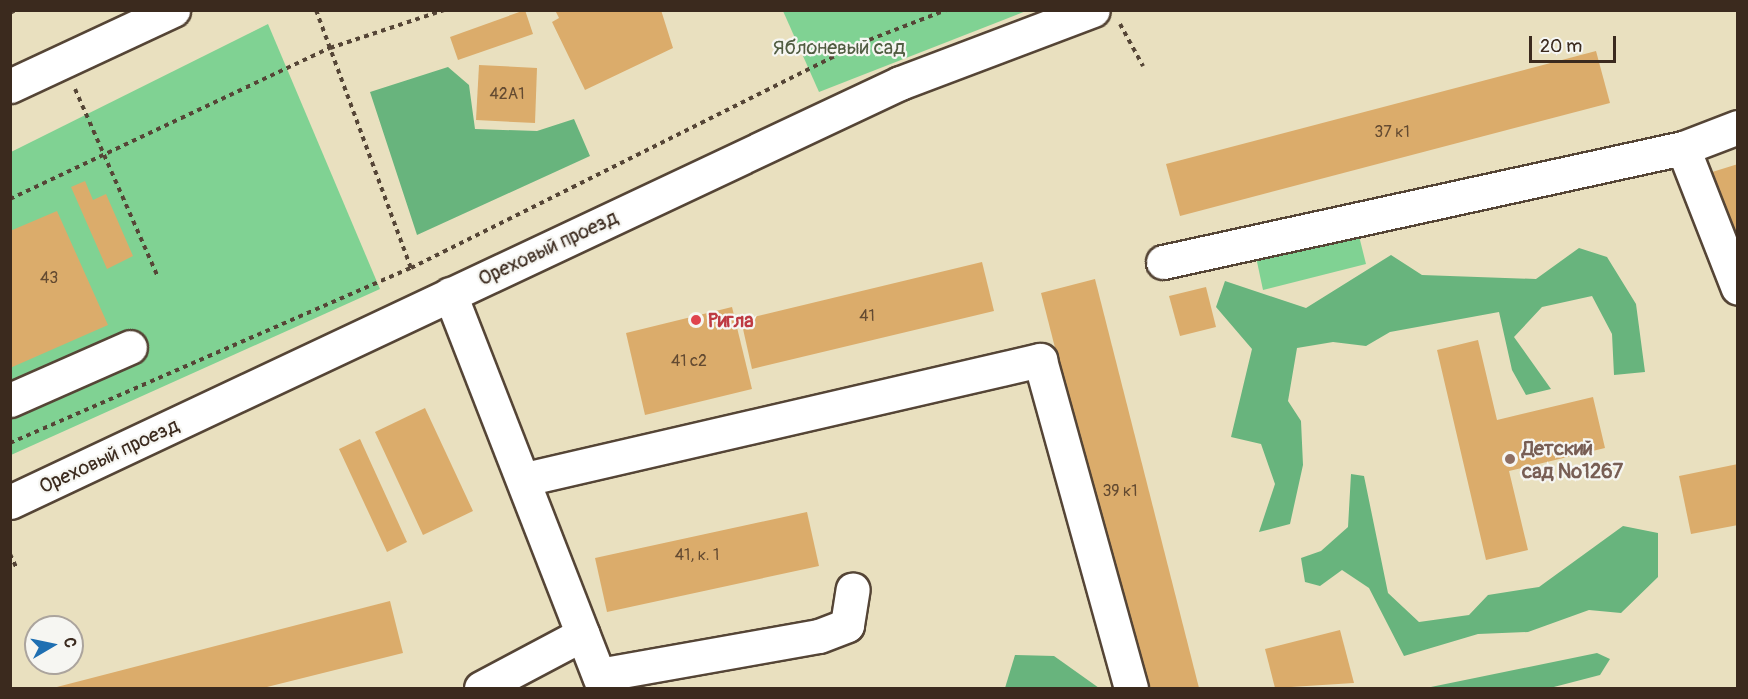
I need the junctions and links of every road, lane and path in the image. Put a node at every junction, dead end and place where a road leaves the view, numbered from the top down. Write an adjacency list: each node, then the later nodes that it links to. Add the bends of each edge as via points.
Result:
1 (16, 10): 6 (path)
2 (173, 10): 9 (street)
3 (316, 10): 8 (path)
4 (444, 10): 8 (path)
5 (946, 10): 17 (path, via 861,43)
6 (10, 13)
7 (1106, 15): 10 (path); 20 (street, Ореховый проезд, via 900,83)
8 (330, 48): 14 (path); 17 (path)
9 (63, 61): 11 (street); 14 (path)
10 (1143, 66)
11 (10, 86)
12 (1737, 127): 13 (street)
13 (1683, 148): 16 (street); 19 (street)
14 (105, 156): 15 (path); 18 (path)
15 (10, 199)
16 (1163, 262)
17 (411, 268): 23 (path)
18 (158, 277)
19 (1737, 288)
20 (450, 294): 24 (street); 25 (street, Ореховый проезд)
21 (130, 347): 22 (street)
22 (10, 400)
23 (10, 443)
24 (525, 478): 29 (street); 32 (street, via 1040,360)
25 (10, 502)
26 (10, 554): 27 (path)
27 (17, 570)
28 (853, 589): 30 (street, via 847,625 819,636)
29 (583, 634): 30 (street); 31 (street)
30 (601, 682)
31 (482, 688)
32 (1131, 688)

